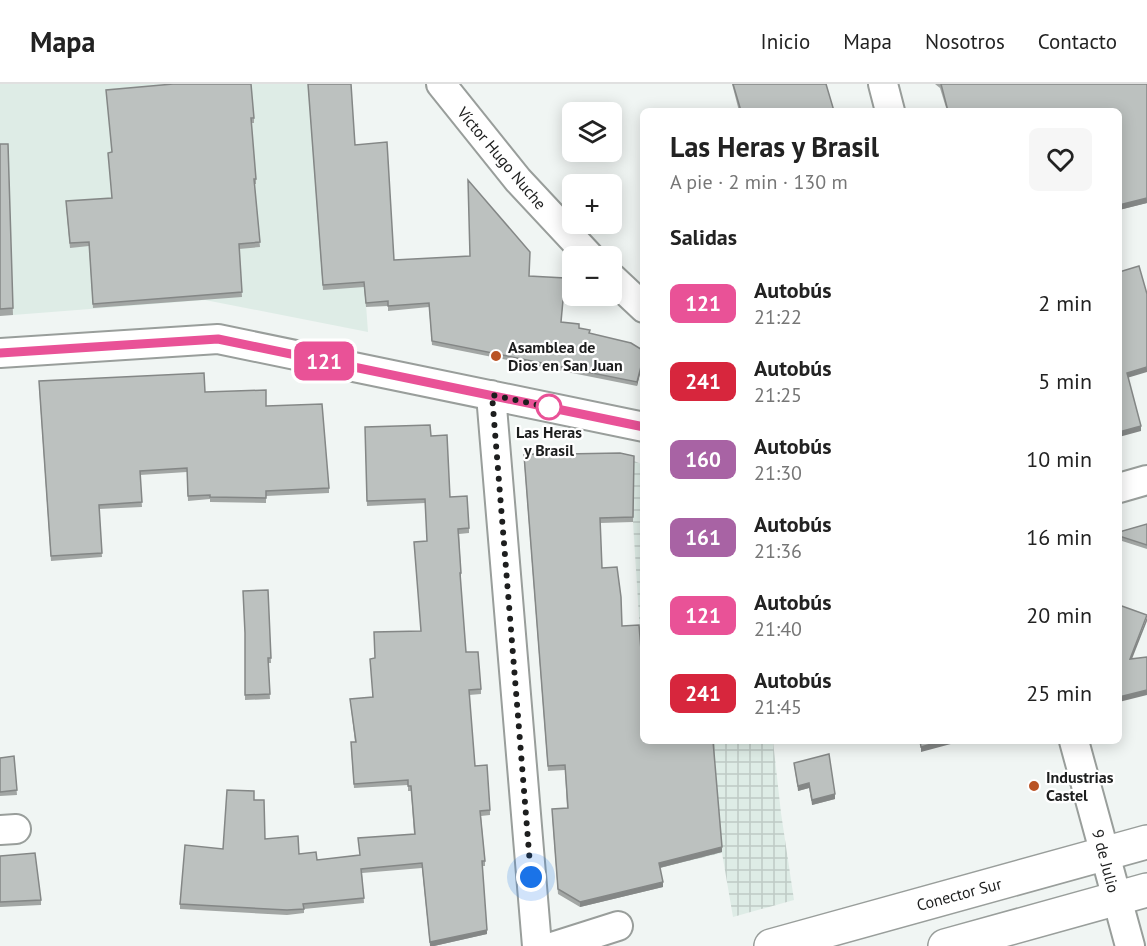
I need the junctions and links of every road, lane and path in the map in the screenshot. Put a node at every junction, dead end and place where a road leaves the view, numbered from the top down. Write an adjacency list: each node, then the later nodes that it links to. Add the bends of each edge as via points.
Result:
1 (441, 84): 4 (street, Víctor Hugo Nuche, via 518,180)
2 (883, 84): 3 (street)
3 (889, 108)
4 (581, 246)
5 (622, 287): 6 (street)
6 (640, 304)
7 (0, 353): 8 (street, via 218,339)
8 (492, 395): 9 (street); 17 (street)
9 (640, 426)
10 (1147, 480): 11 (street)
11 (1122, 487)
12 (1075, 744): 14 (street, 9 de Julio)
13 (1147, 842): 14 (main road, Conector Sur)
14 (1104, 854): 15 (street, 9 de Julio); 19 (main road, Conector Sur)
15 (1132, 895): 20 (main road); 21 (street, 9 de Julio)
16 (618, 926): 18 (street)
17 (537, 946)
18 (555, 946)
19 (771, 946)
20 (945, 946)
21 (1130, 946)

